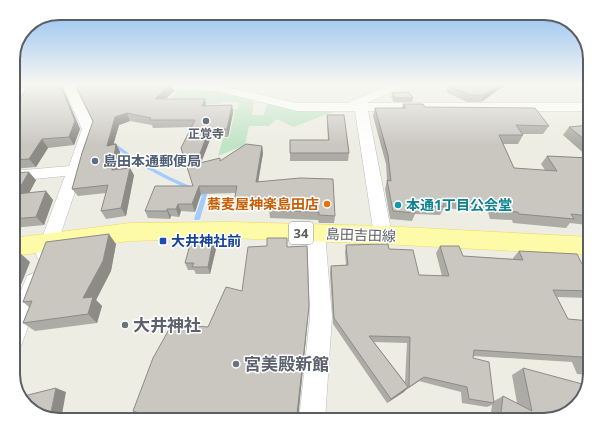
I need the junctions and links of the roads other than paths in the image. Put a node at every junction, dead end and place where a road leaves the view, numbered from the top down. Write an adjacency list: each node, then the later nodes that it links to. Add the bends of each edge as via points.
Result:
1 (81, 104): 6 (street, via 89,129)
2 (289, 104): 4 (street)
3 (360, 104): 4 (street)
4 (354, 107): 5 (street); 9 (street)
5 (583, 107)
6 (74, 170): 7 (street); 10 (street)
7 (20, 175)
8 (316, 233): 9 (main road, 島田吉田線 / 34); 10 (main road, 島田吉田線 / 34, via 153,231); 14 (street, via 321,317)
9 (383, 235): 12 (main road, 島田吉田線 / 34)
10 (49, 241): 11 (main road, 島田吉田線 / 34); 13 (street)
11 (20, 246)
12 (583, 246)
13 (20, 319)
14 (313, 413)

